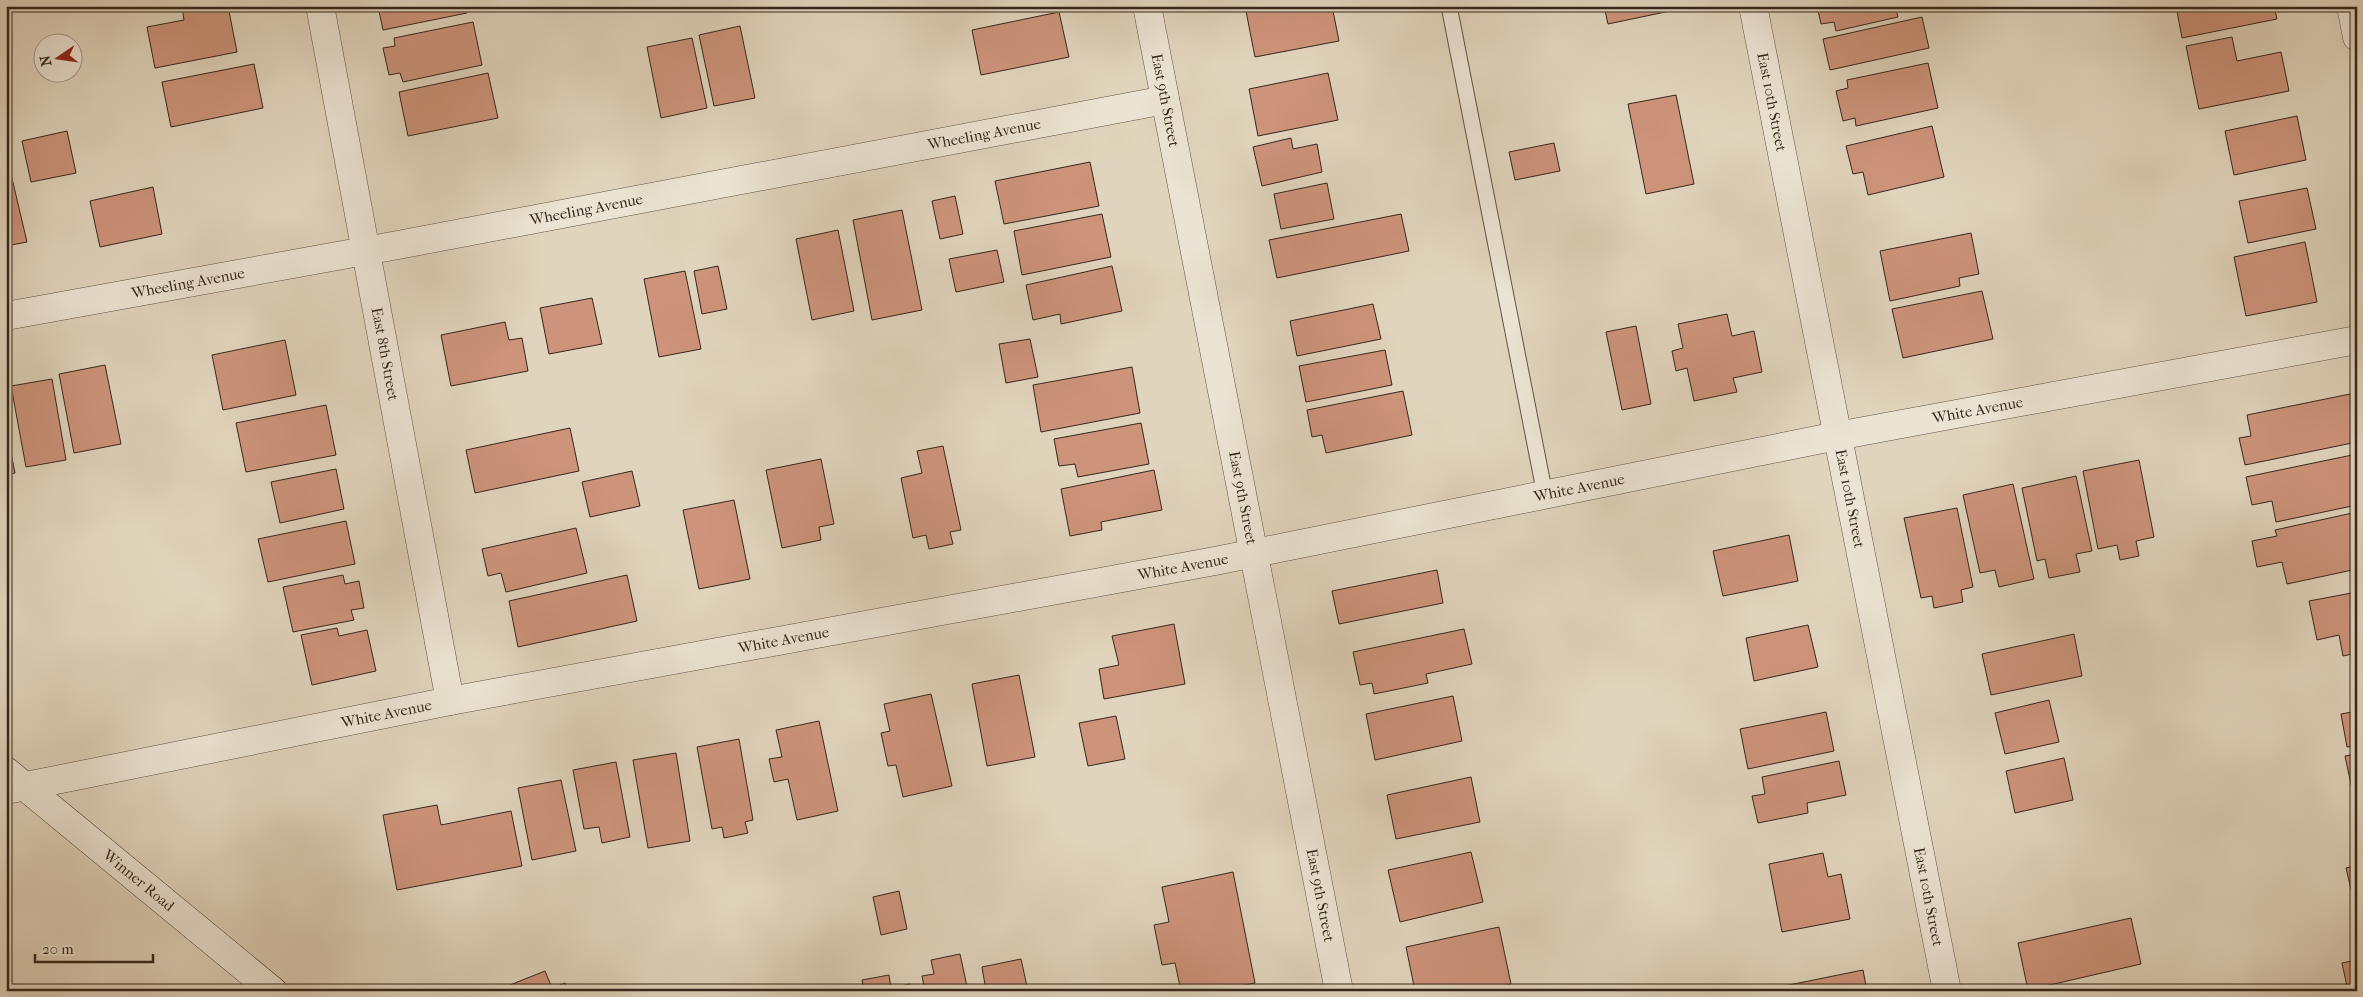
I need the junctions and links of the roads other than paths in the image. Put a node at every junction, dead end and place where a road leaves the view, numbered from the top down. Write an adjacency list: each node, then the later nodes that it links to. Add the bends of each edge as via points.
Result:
1 (320, 6): 8 (street, East 8th Street)
2 (1147, 6): 7 (street, East 9th Street)
3 (1449, 6): 12 (lane)
4 (1753, 6): 11 (street, East 10th Street)
5 (2351, 6): 6 (street)
6 (2357, 37)
7 (1165, 100): 8 (street, Wheeling Avenue); 13 (street, East 9th Street)
8 (367, 250): 9 (street, Wheeling Avenue); 14 (street, East 8th Street)
9 (6, 316)
10 (2357, 340): 11 (street, White Avenue)
11 (1837, 436): 12 (street, White Avenue); 18 (street, East 10th Street)
12 (1545, 495): 13 (street, White Avenue)
13 (1254, 553): 14 (street, White Avenue); 17 (street, East 9th Street)
14 (450, 701): 15 (street, White Avenue)
15 (12, 782): 16 (street, Winner Road)
16 (273, 991)
17 (1340, 991)
18 (1947, 991)

